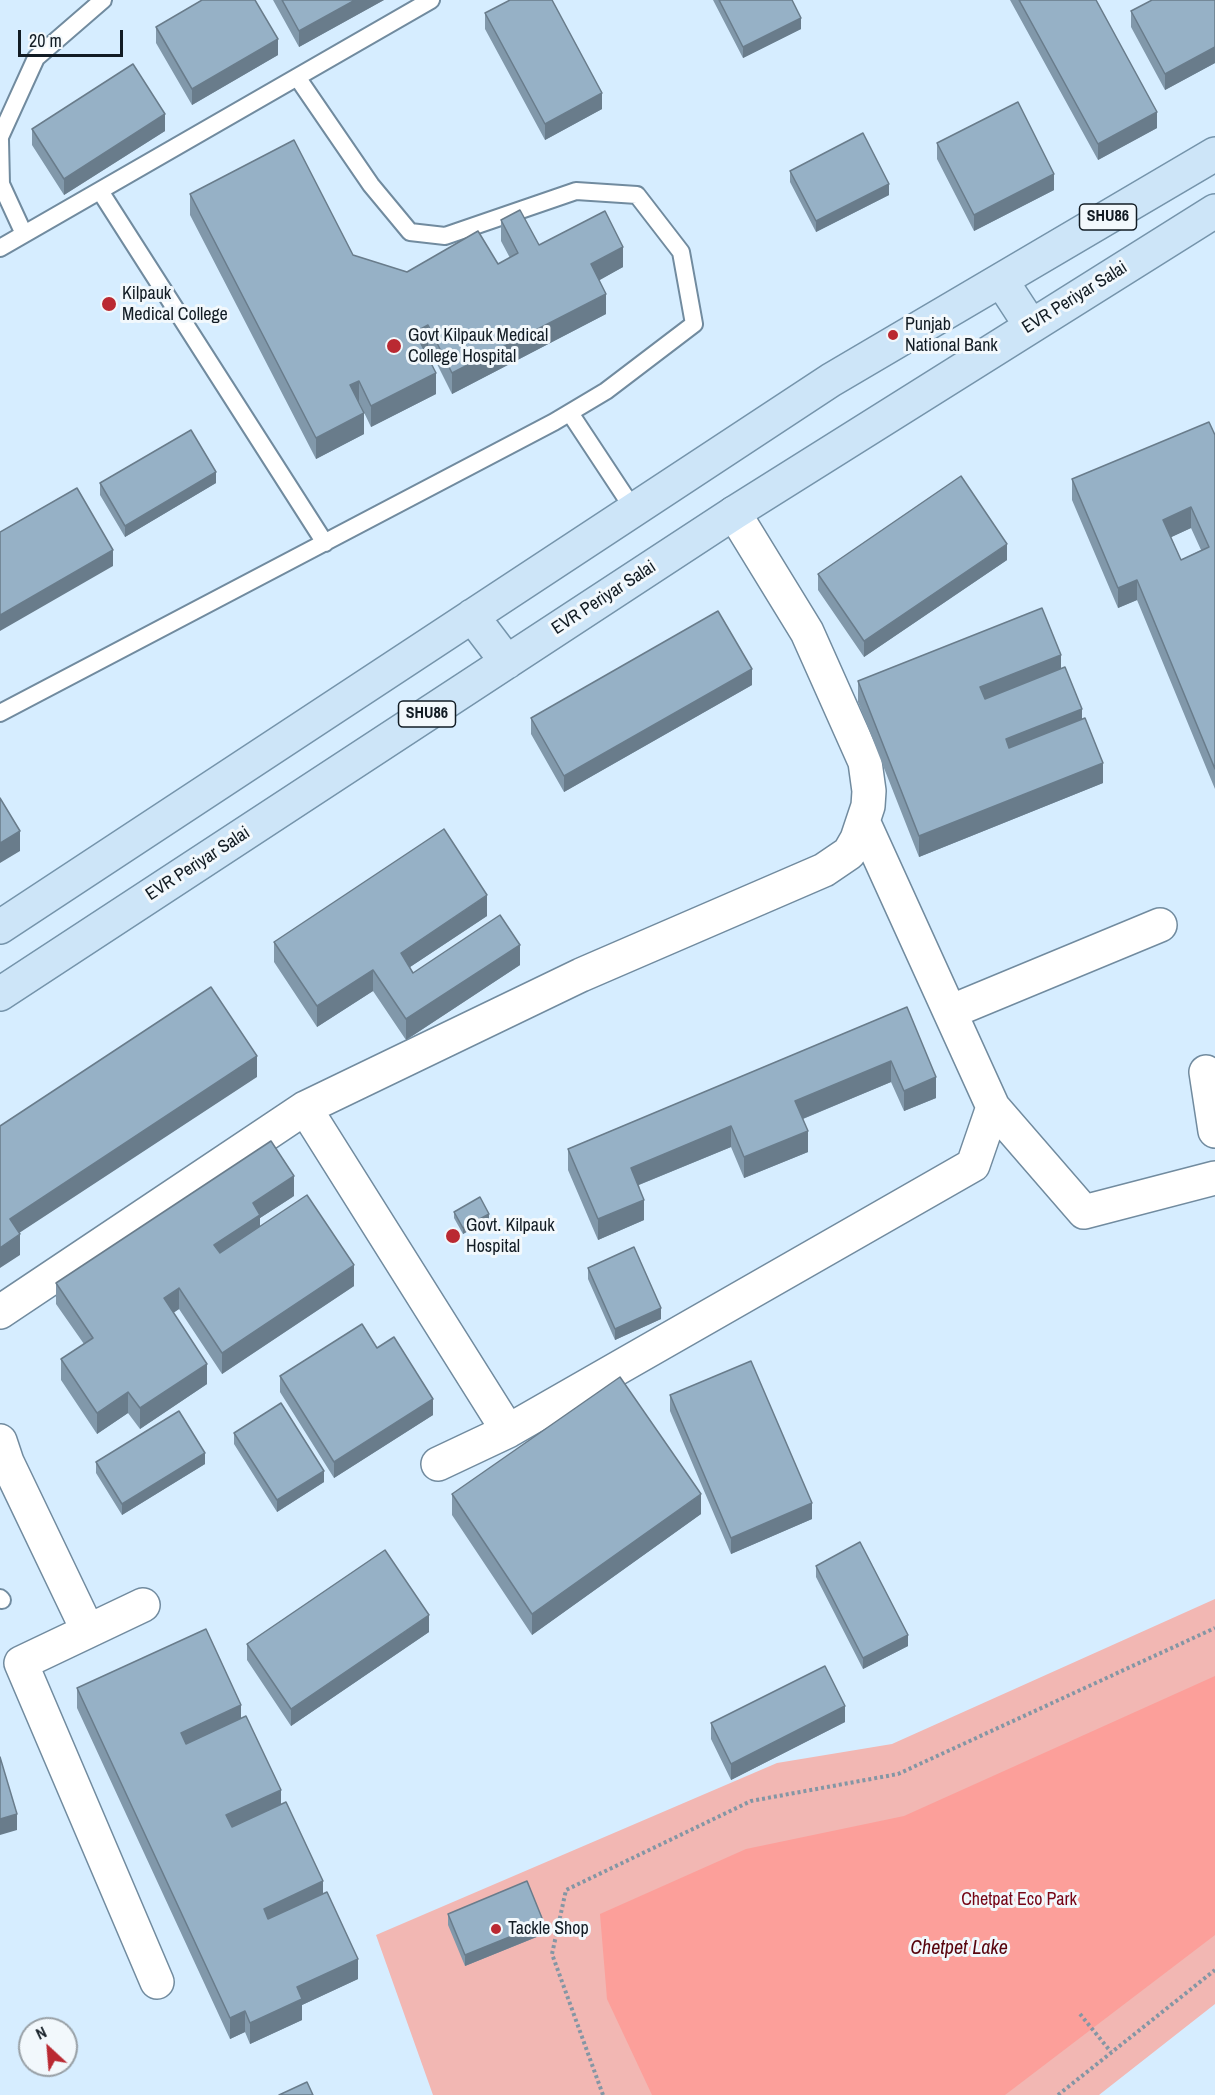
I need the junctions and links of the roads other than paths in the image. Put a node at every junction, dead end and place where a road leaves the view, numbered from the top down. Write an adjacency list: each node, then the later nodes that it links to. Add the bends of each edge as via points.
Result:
1 (103, 0): 4 (lane, via 36,58)
2 (431, 0): 3 (lane)
3 (297, 77): 6 (lane); 12 (lane, via 371,185 410,232 445,236 576,192 638,195 681,252 694,324 606,392)
4 (0, 139): 8 (lane, via 1,184)
5 (1215, 154): 10 (main road, SHU86)
6 (100, 190): 8 (lane); 15 (lane)
7 (1215, 211): 11 (main road, EVR Periyar Salai / SHU86)
8 (24, 234): 9 (lane)
9 (0, 248)
10 (1001, 280): 11 (main road); 13 (main road, SHU86, via 831,380)
11 (1031, 326): 14 (main road, EVR Periyar Salai / SHU86)
12 (570, 413): 13 (lane); 15 (lane)
13 (633, 510): 16 (main road, SHU86)
14 (734, 513): 17 (main road, EVR Periyar Salai / SHU86); 19 (street, via 807,632 865,762 869,791)
15 (325, 543): 18 (lane)
16 (472, 616): 17 (main road); 21 (main road, SHU86)
17 (507, 662): 22 (main road, EVR Periyar Salai / SHU86)
18 (0, 713)
19 (863, 821): 23 (street); 26 (street, via 849,853 824,870 581,975)
20 (1160, 925): 23 (street)
21 (0, 927)
22 (0, 994)
23 (950, 1012): 25 (street)
24 (1206, 1072): 27 (street)
25 (993, 1107): 28 (street, via 1084,1212); 30 (street, via 973,1165)
26 (305, 1108): 29 (street); 30 (street)
27 (1215, 1131)
28 (1215, 1178)
29 (0, 1312)
30 (508, 1431): 32 (street)
31 (0, 1441): 34 (street)
32 (438, 1464)
33 (143, 1605): 34 (street)
34 (88, 1631): 35 (street, via 21,1663)
35 (157, 1982)

